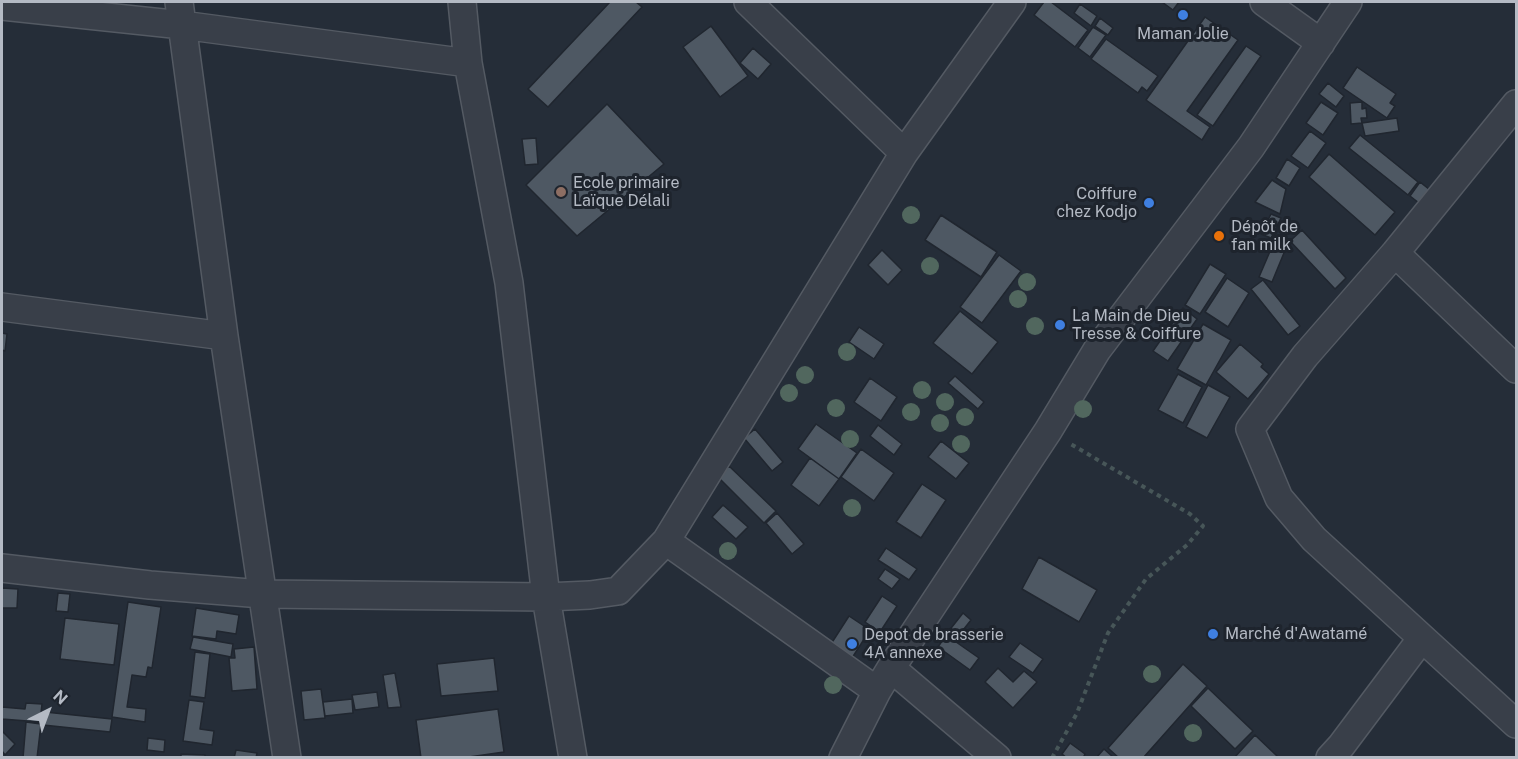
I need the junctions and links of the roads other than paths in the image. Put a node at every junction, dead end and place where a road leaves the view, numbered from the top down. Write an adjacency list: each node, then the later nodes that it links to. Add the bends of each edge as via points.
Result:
1 (462, 2): 9 (street)
2 (748, 2): 11 (street)
3 (1012, 2): 11 (street)
4 (1264, 2): 8 (street)
5 (1348, 2): 8 (street)
6 (2, 6): 7 (street)
7 (181, 13): 9 (street); 14 (street)
8 (1321, 43): 21 (street, via 1251,147 1097,350)
9 (468, 63): 19 (street, via 509,283)
10 (1516, 104): 12 (street)
11 (904, 153): 16 (street)
12 (1395, 253): 15 (street); 20 (street, via 1305,356 1250,429 1280,498 1314,539)
13 (2, 307): 14 (street)
14 (224, 336): 18 (street)
15 (1516, 369)
16 (666, 541): 19 (street, via 618,591); 22 (street)
17 (2, 568): 18 (street)
18 (262, 594): 19 (street); 24 (street)
19 (546, 597): 25 (street)
20 (1422, 638): 23 (street); 28 (street)
21 (891, 668): 22 (street); 27 (street)
22 (878, 691): 26 (street)
23 (1516, 724)
24 (287, 758)
25 (573, 758)
26 (843, 758)
27 (997, 758)
28 (1330, 758)

